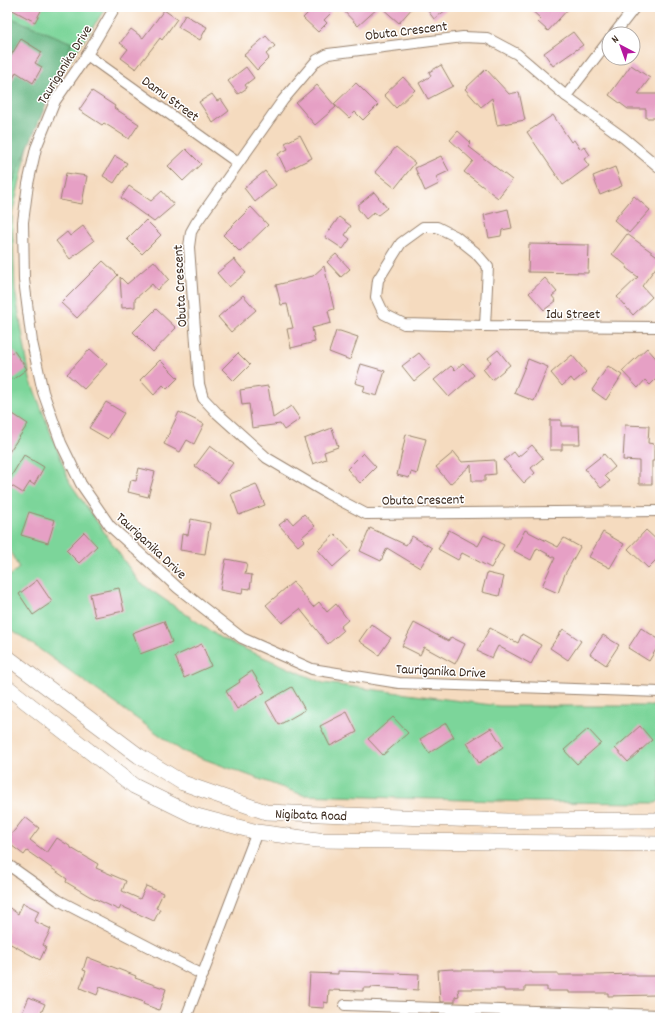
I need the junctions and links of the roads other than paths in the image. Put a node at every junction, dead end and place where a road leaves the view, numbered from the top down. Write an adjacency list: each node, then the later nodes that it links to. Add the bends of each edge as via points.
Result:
1 (115, 7): 5 (street, Tauriganika Drive)
2 (635, 7): 3 (street)
3 (620, 26)
4 (601, 50): 6 (street)
5 (87, 55): 7 (street, Damu Street); 14 (street, Tauriganika Drive, via 55,101 36,148 23,222 24,280 32,342 43,392 59,436 81,484 110,526 178,588 242,638 312,669 399,683)
6 (566, 96): 7 (street, Obuta Crescent, via 517,54 487,38 463,37 328,54 308,68); 8 (street, Obuta Crescent)
7 (238, 164): 11 (street, Obuta Crescent, via 191,232 189,247 199,384 203,398 267,458 366,514)
8 (660, 168)
9 (485, 326): 9 (street, via 488,267 475,252 455,236 437,227 423,227 401,243 378,280 376,298 384,314 404,324); 10 (street, Idu Street)
10 (660, 327)
11 (660, 511)
12 (7, 657): 15 (street, Nigibata Road, via 139,756 183,783 266,812 507,822)
13 (7, 687): 16 (street, Nigibata Road, via 134,786 193,815)
14 (660, 692)
15 (660, 820)
16 (257, 832): 17 (street, Nigibata Road, via 318,840); 19 (street)
17 (660, 844)
18 (7, 864): 19 (street, via 58,900)
19 (203, 975): 22 (street)
20 (346, 1005): 21 (street)
21 (660, 1015)
22 (186, 1018)

